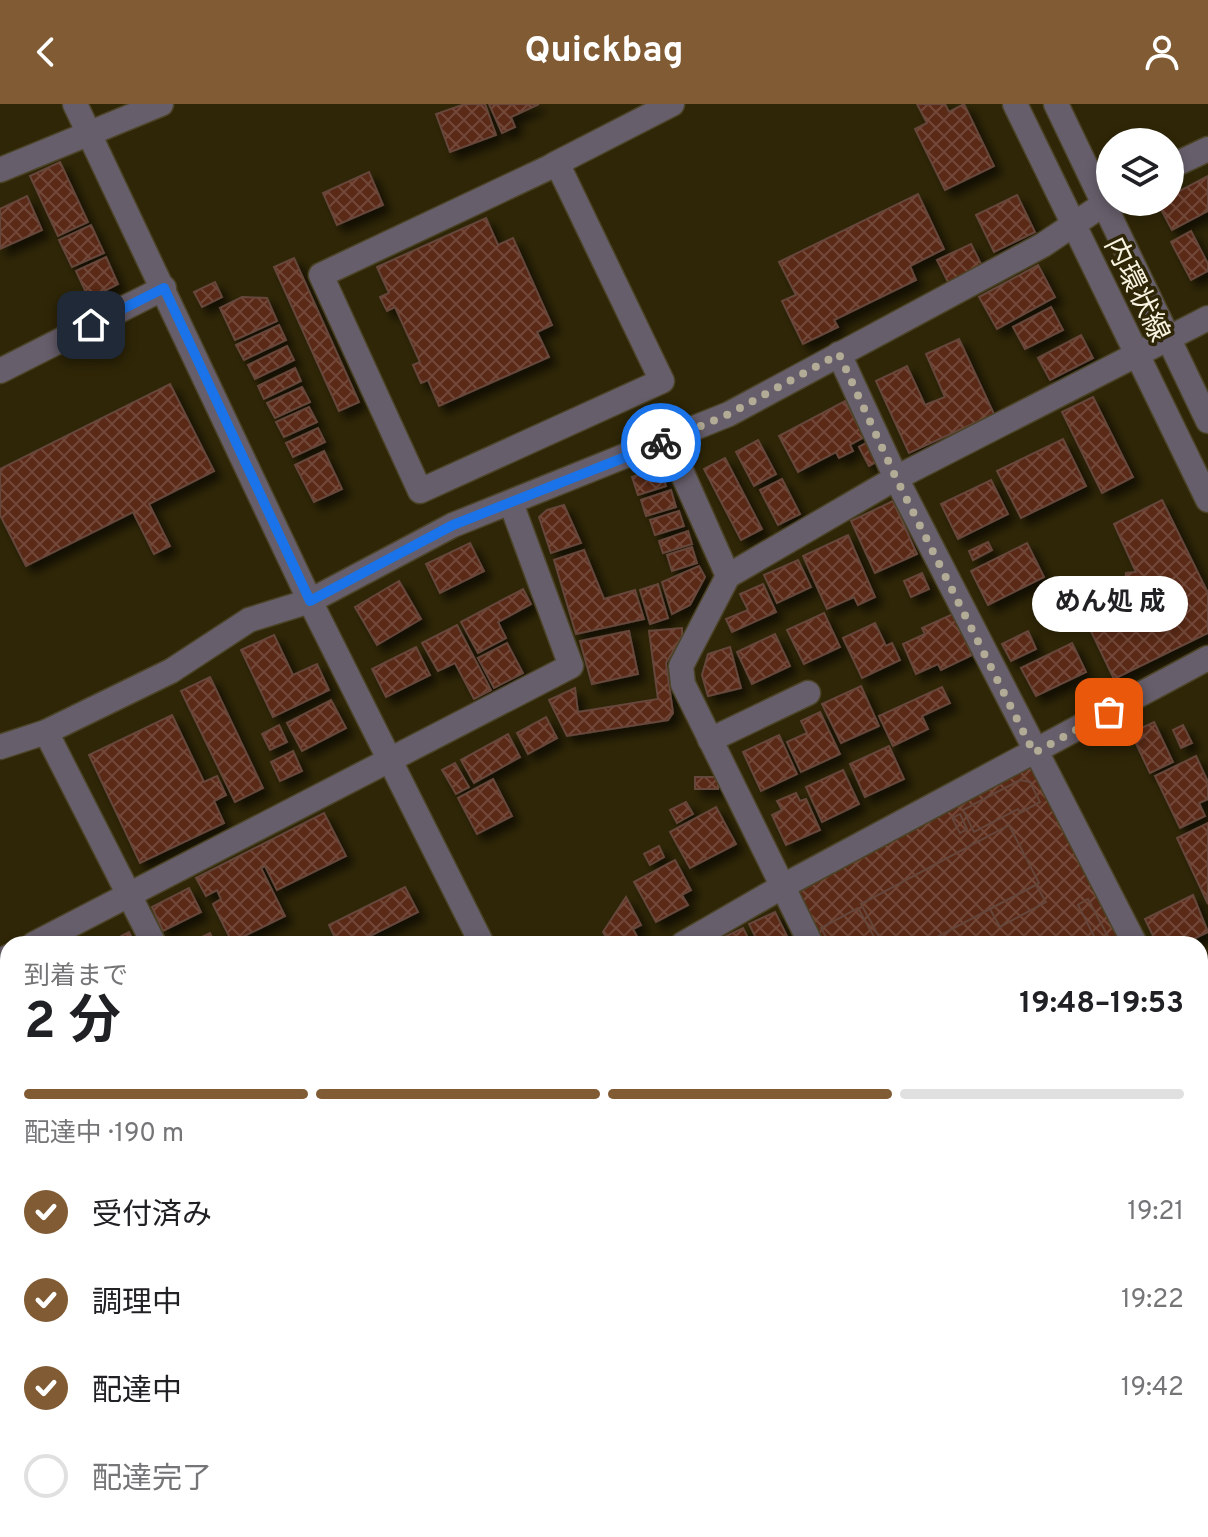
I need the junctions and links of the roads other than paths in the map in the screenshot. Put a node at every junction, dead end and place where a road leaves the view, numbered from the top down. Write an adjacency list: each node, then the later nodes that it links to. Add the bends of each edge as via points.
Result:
1 (75, 104): 6 (street)
2 (161, 104): 6 (street)
3 (672, 104): 9 (street)
4 (1015, 104): 14 (street, 内環状線)
5 (1056, 104): 11 (street, 内環状線)
6 (89, 133): 10 (street); 15 (street)
7 (1208, 149): 8 (street)
8 (1184, 160)
9 (557, 163): 9 (street, via 662,381 420,491 321,275)
10 (0, 170)
11 (1096, 181)
12 (1096, 209): 14 (street)
13 (1113, 216): 17 (street, 内環状線)
14 (1074, 224): 18 (street); 19 (street, 内環状線)
15 (164, 288): 20 (street); 27 (street)
16 (1208, 318): 17 (street)
17 (1168, 340): 19 (street); 21 (street, 内環状線)
18 (839, 354): 22 (street); 23 (street)
19 (1137, 355): 23 (street); 24 (street, 内環状線)
20 (0, 371)
21 (1208, 421)
22 (668, 441): 25 (street); 26 (street)
23 (896, 478): 26 (street); 33 (street)
24 (1208, 500)
25 (511, 503): 27 (street, via 453,525); 34 (street, via 571,666)
26 (728, 576): 31 (street, via 681,666 683,684)
27 (310, 601): 30 (street, via 249,620 171,671); 34 (street)
28 (1208, 658): 33 (street)
29 (808, 693): 31 (street)
30 (46, 732): 32 (street); 36 (street)
31 (710, 740): 35 (street)
32 (0, 747)
33 (1034, 753): 35 (street); 42 (street)
34 (390, 761): 36 (street); 39 (street)
35 (785, 885): 40 (street); 41 (street)
36 (132, 895): 37 (street); 38 (street)
37 (50, 936)
38 (150, 936)
39 (478, 936)
40 (697, 936)
41 (807, 936)
42 (1131, 936)

